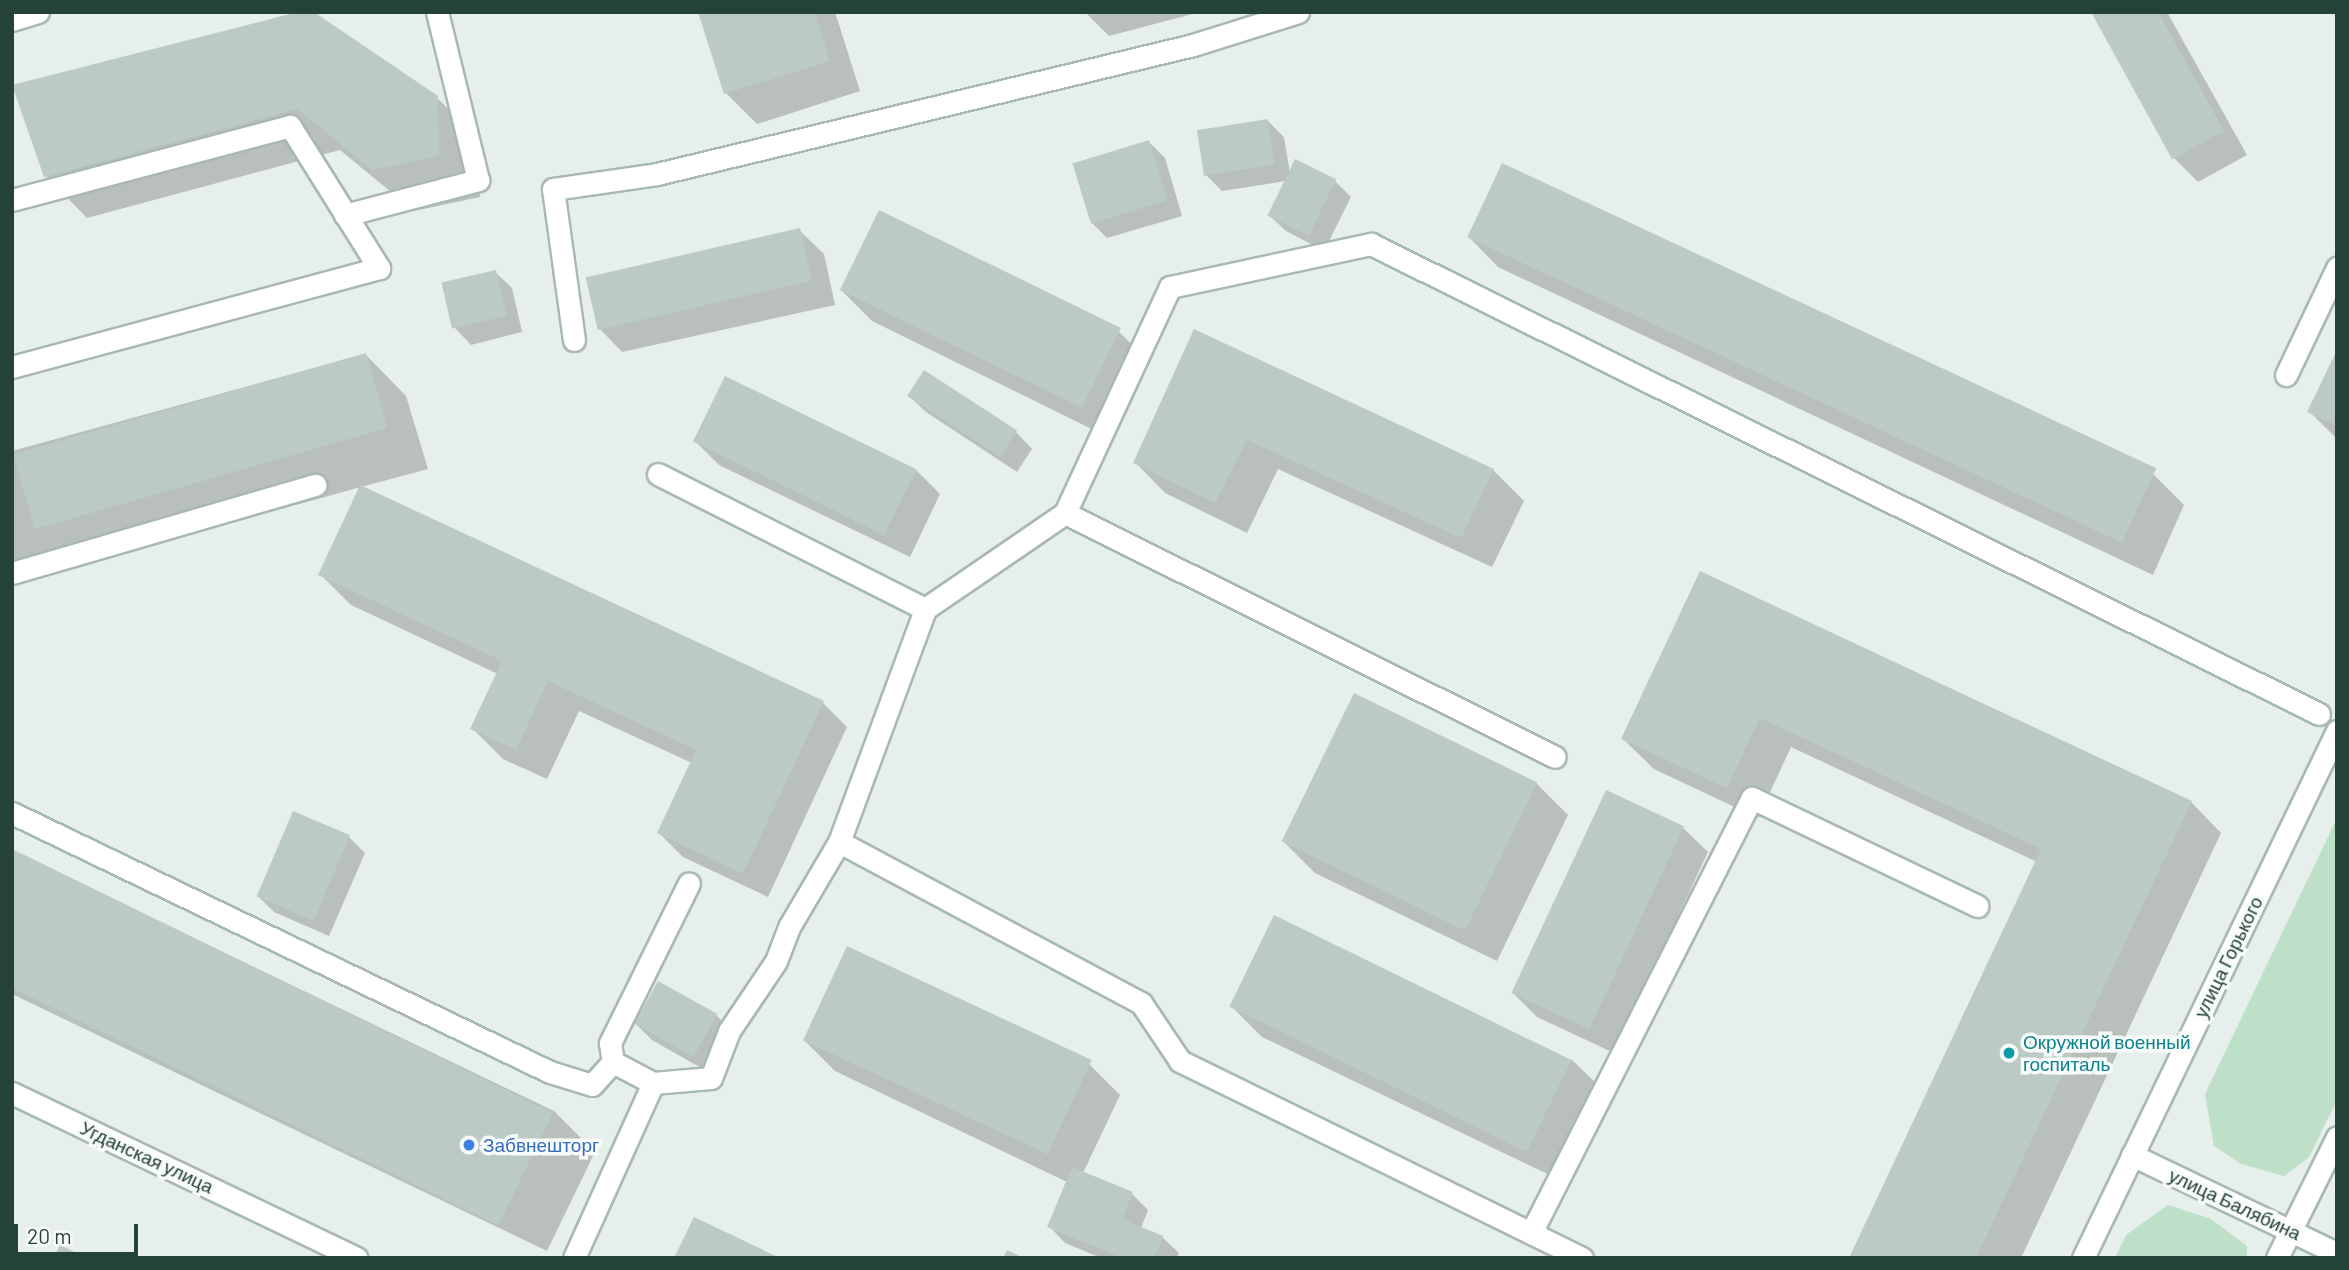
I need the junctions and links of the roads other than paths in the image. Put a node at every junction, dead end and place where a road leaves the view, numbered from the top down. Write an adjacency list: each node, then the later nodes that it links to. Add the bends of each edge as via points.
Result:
1 (38, 12): 4 (street)
2 (437, 12): 6 (street, via 478,180)
3 (1298, 12): 8 (street, via 1193,45 657,174 553,188)
4 (12, 20)
5 (12, 200): 6 (street, via 290,126)
6 (345, 215): 9 (street, via 379,268)
7 (2337, 268): 10 (street)
8 (574, 340)
9 (12, 367)
10 (2286, 374)
11 (657, 474): 15 (street)
12 (315, 485): 14 (street)
13 (1065, 513): 15 (street); 16 (street, via 1170,287 1371,244); 18 (street)
14 (12, 573)
15 (925, 609): 20 (street)
16 (2319, 714)
17 (2337, 732): 27 (street, улица Горького)
18 (1555, 757)
19 (12, 813): 23 (street, via 550,1072 592,1085)
20 (839, 842): 24 (street, via 789,926 776,961 729,1031 711,1079); 29 (street, via 1141,1003 1180,1061)
21 (689, 883): 23 (street, via 610,1043)
22 (1977, 906): 29 (street, via 1752,798)
23 (613, 1062): 24 (street)
24 (653, 1083): 32 (street)
25 (12, 1093): 31 (street, Угданская улица)
26 (2337, 1137): 28 (street)
27 (2132, 1156): 28 (street, улица Балябина); 34 (street, улица Горького)
28 (2291, 1230): 30 (street, улица Балябина); 35 (street)
29 (1531, 1233): 33 (street)
30 (2337, 1253)
31 (357, 1258)
32 (574, 1258)
33 (1582, 1258)
34 (2083, 1258)
35 (2277, 1258)

